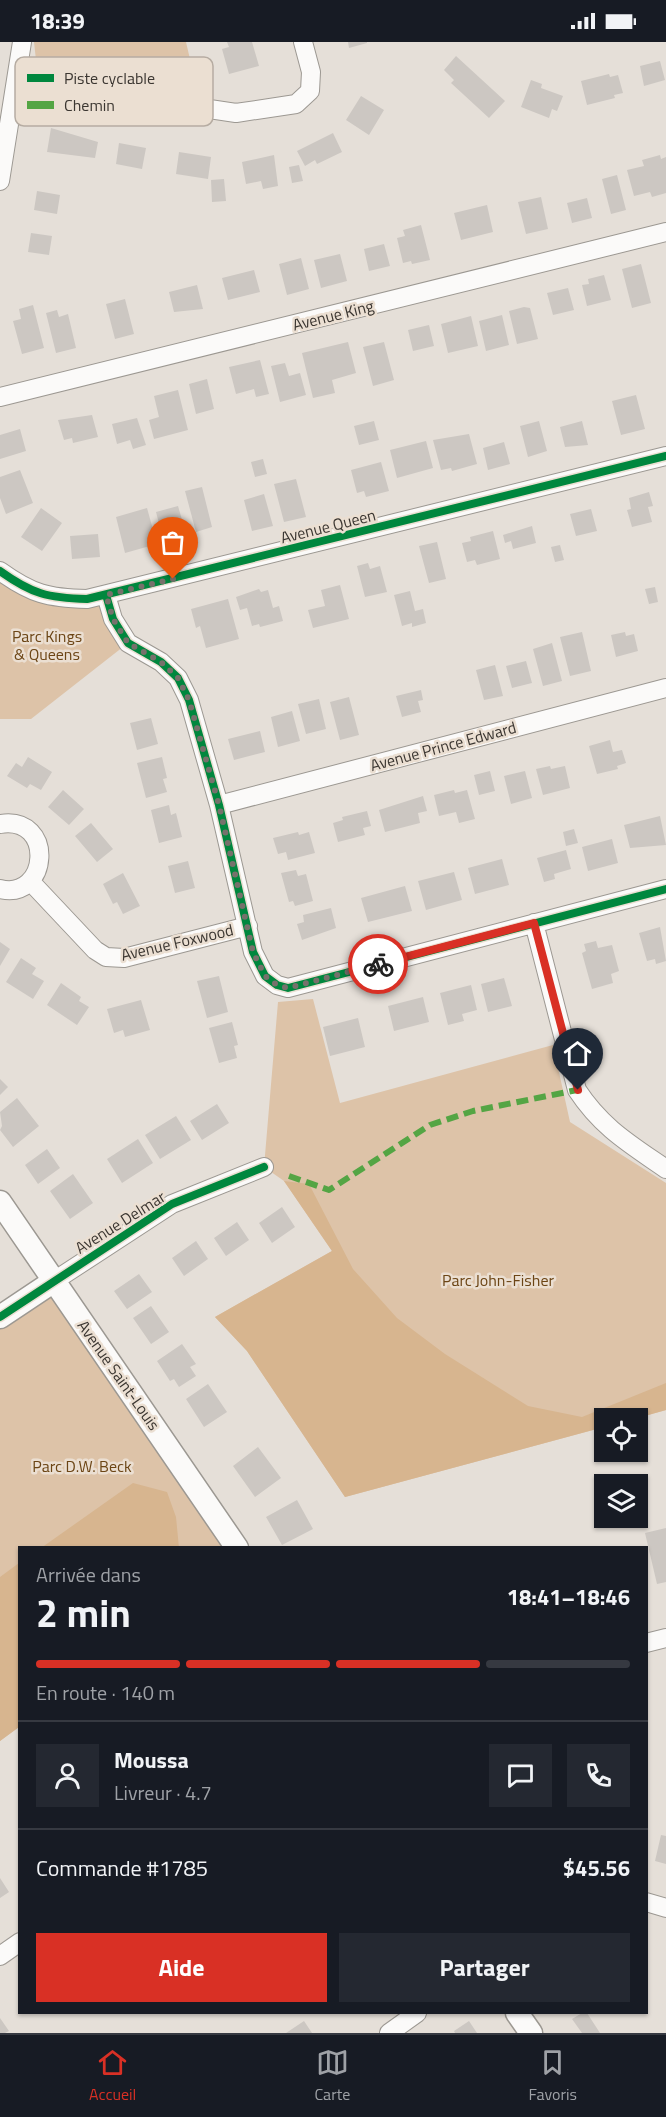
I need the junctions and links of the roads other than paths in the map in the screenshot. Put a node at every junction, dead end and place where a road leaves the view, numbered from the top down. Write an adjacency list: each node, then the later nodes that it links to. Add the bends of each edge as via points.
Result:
1 (22, 42): 3 (street)
2 (303, 42): 5 (street, via 311,72 310,91 296,104 236,113)
3 (20, 57)
4 (15, 86): 6 (street)
5 (213, 110)
6 (0, 181)
7 (666, 232): 8 (street, Avenue King)
8 (0, 397)
9 (666, 456): 11 (street, Avenue Queen)
10 (0, 571): 11 (street, Avenue Queen, via 22,587 53,598)
11 (106, 595): 13 (street, via 113,619 128,643 161,662 178,678 189,700)
12 (666, 688): 13 (street, Avenue Prince Edward)
13 (219, 805): 19 (street)
14 (0, 824): 15 (street, via 25,828 39,845 39,867)
15 (30, 880): 16 (street, via 15,889); 19 (street, Avenue Foxwood, via 106,957 124,958)
16 (0, 889)
17 (666, 889): 18 (street)
18 (534, 923): 19 (street, via 288,988 265,976 253,952); 21 (street, via 578,1090 614,1134)
19 (248, 926)
20 (264, 1167): 23 (street, Avenue Delmar, via 172,1204)
21 (666, 1169)
22 (0, 1202): 23 (street, Avenue Saint-Louis)
23 (54, 1281): 24 (street, Avenue Delmar); 25 (street, Avenue Saint-Louis)
24 (0, 1317)
25 (236, 1546)
26 (666, 1638): 27 (street)
27 (648, 1642)
28 (648, 1903): 29 (street)
29 (666, 1908)
30 (18, 1943): 31 (street)
31 (0, 1956)
32 (416, 2014): 34 (street)
33 (518, 2014): 35 (street)
34 (389, 2033)
35 (531, 2033)

